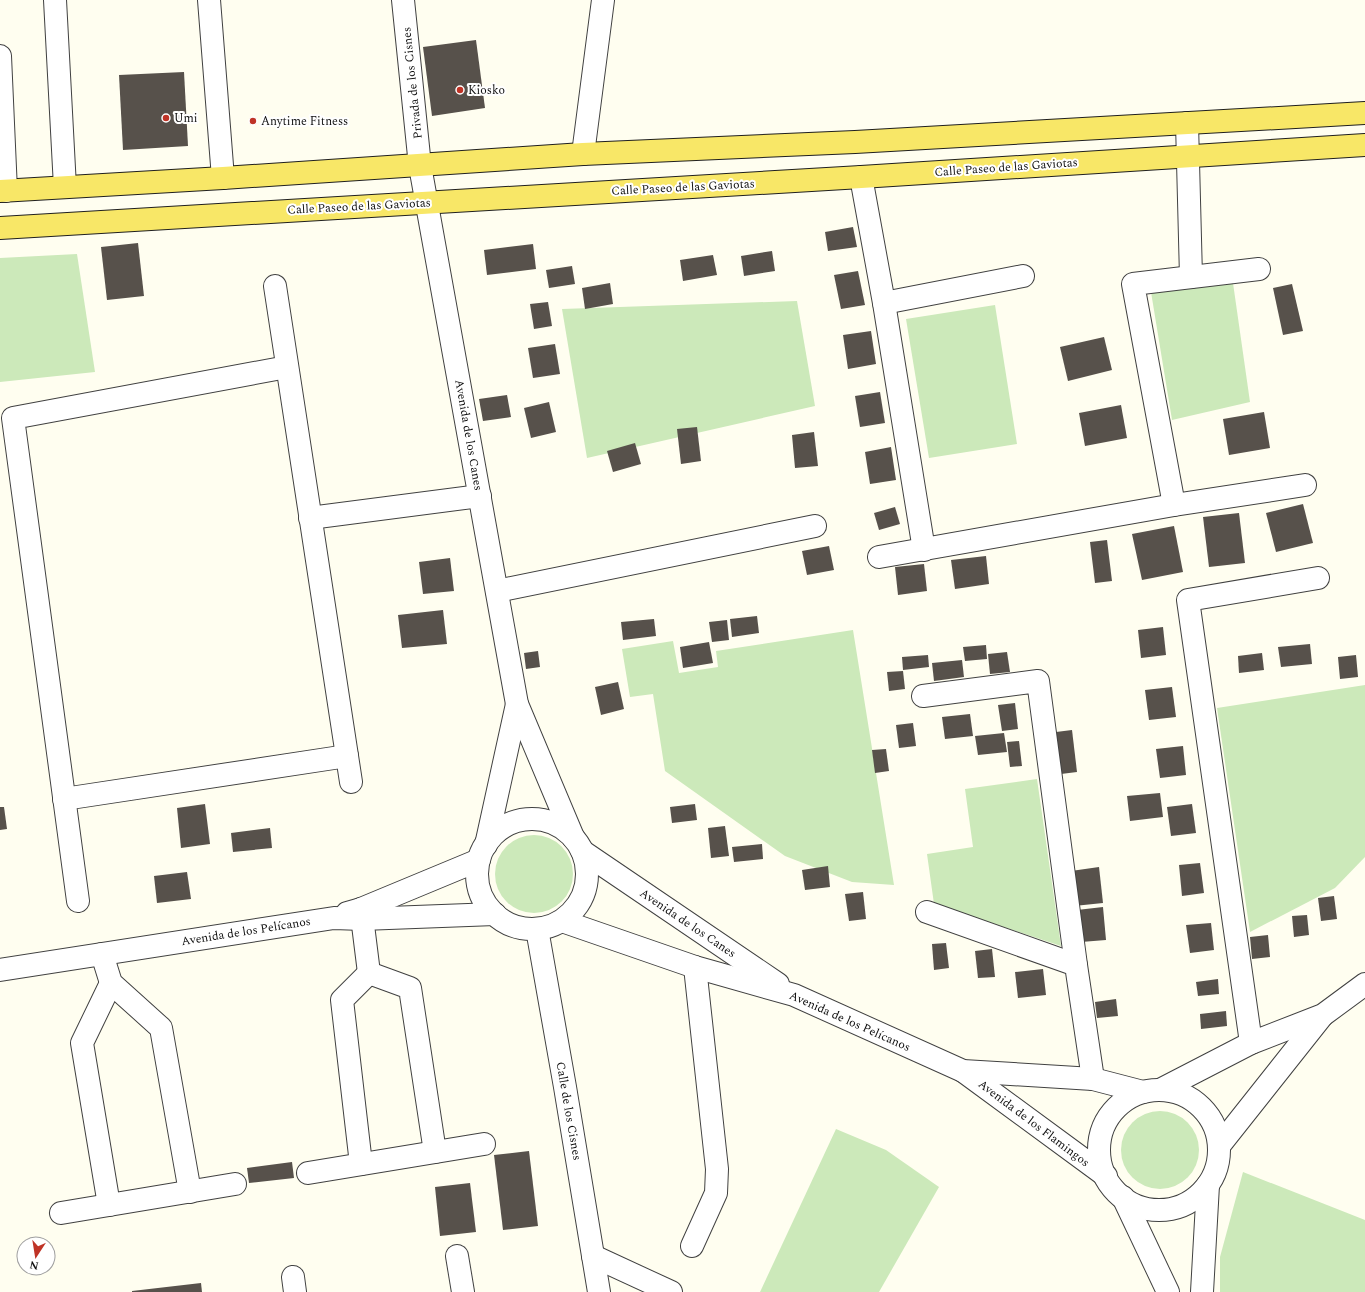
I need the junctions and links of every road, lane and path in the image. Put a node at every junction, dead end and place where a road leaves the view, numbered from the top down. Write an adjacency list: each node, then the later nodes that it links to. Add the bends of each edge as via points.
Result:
1 (55, 0): 14 (street)
2 (209, 0): 13 (street)
3 (403, 0): 11 (street, Privada de los Cisnes)
4 (603, 0): 9 (street)
5 (0, 56): 15 (street)
6 (1365, 113): 7 (main road)
7 (1187, 123): 9 (main road); 10 (street)
8 (1365, 145): 10 (main road, Calle Paseo de las Gaviotas)
9 (583, 154): 11 (main road)
10 (1188, 156): 12 (main road, Calle Paseo de las Gaviotas); 20 (street)
11 (420, 166): 13 (main road); 16 (street, Avenida de los Canes)
12 (860, 176): 16 (main road, Calle Paseo de las Gaviotas); 22 (street)
13 (223, 178): 14 (main road)
14 (65, 187): 15 (main road)
15 (3, 191)
16 (426, 202): 17 (main road, Calle Paseo de las Gaviotas); 25 (street, Avenida de los Canes)
17 (0, 228)
18 (1260, 268): 20 (street)
19 (1023, 276): 22 (street)
20 (1191, 277): 26 (street, via 1133,284)
21 (275, 286): 23 (street)
22 (884, 303): 29 (street)
23 (287, 367): 27 (street); 37 (street, via 13,418)
24 (1305, 485): 26 (street)
25 (480, 496): 27 (street); 32 (street, Avenida de los Canes)
26 (1174, 505): 29 (street)
27 (310, 518): 35 (street)
28 (815, 526): 32 (street)
29 (924, 550): 30 (street)
30 (879, 557)
31 (1318, 578): 55 (street, via 1188,600)
32 (497, 591): 34 (street, Avenida de los Canes)
33 (923, 696): 47 (street, via 1038,681)
34 (517, 704): 38 (street, Avenida de los Canes); 39 (street, Avenida de los Canes)
35 (347, 756): 36 (street); 37 (street)
36 (351, 782)
37 (64, 799): 40 (street)
38 (578, 844): 39 (street, via 560,827 544,821 528,820 511,824 497,832); 44 (street, via 587,864 586,890 572,913); 53 (street, Avenida de los Canes)
39 (482, 852): 42 (street); 43 (street, via 477,873 478,886 482,898)
40 (78, 901)
41 (927, 912): 47 (street)
42 (361, 914): 43 (street, Avenida de los Pelícanos); 46 (street, Avenida de los Pelícanos); 50 (street)
43 (495, 914): 45 (street, via 518,926)
44 (562, 921): 45 (street, via 550,927); 48 (street, Avenida de los Pelícanos)
45 (537, 929): 73 (street, Calle de los Cisnes)
46 (102, 954): 49 (street, Avenida de los Pelícanos); 51 (street)
47 (1076, 966): 57 (street)
48 (695, 967): 53 (street, Avenida de los Pelícanos); 71 (street, via 717,1169 716,1193)
49 (0, 970)
50 (369, 973): 61 (street, via 410,988); 62 (street, via 342,1000)
51 (111, 983): 67 (street, via 161,1028); 69 (street, via 82,1044)
52 (1365, 984): 54 (street)
53 (794, 995): 56 (street, Avenida de los Pelícanos)
54 (1323, 1015): 55 (street); 60 (street)
55 (1251, 1043): 58 (street)
56 (963, 1071): 57 (street, Avenida de los Pelícanos); 64 (street, Avenida de los Flamingos)
57 (1093, 1079): 58 (street, Avenida de los Pelícanos)
58 (1151, 1091): 60 (street, via 1177,1092 1194,1100 1216,1128); 64 (street, via 1127,1099 1113,1111 1104,1125 1100,1142 1100,1160)
59 (484, 1144): 61 (street)
60 (1219, 1146): 66 (street, via 1219,1160)
61 (435, 1152): 62 (street)
62 (361, 1164): 63 (street)
63 (308, 1173)
64 (1106, 1176): 68 (street, via 1113,1188)
65 (235, 1184): 67 (street)
66 (1208, 1185): 68 (street, via 1194,1198 1177,1207 1158,1210 1140,1206); 78 (street)
67 (190, 1192): 69 (street)
68 (1123, 1197): 77 (street)
69 (109, 1204): 70 (street)
70 (61, 1212)
71 (692, 1246)
72 (457, 1256): 74 (street)
73 (593, 1256): 75 (street, Calle de los Cisnes); 76 (street)
74 (463, 1292)
75 (599, 1292)
76 (671, 1292)
77 (1168, 1292)
78 (1202, 1292)

